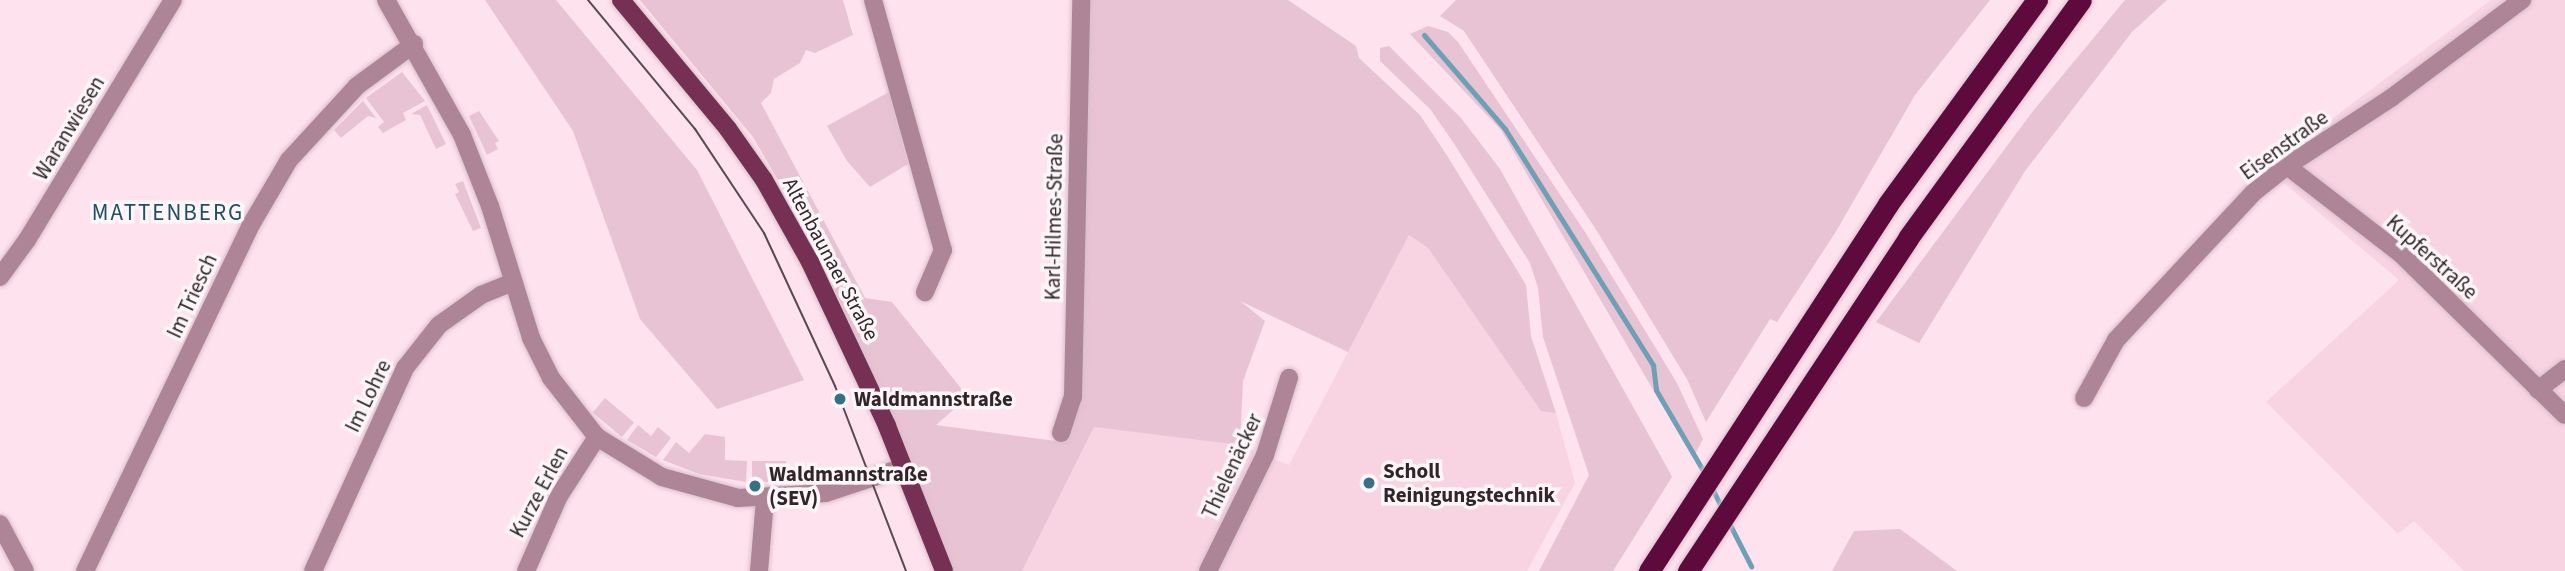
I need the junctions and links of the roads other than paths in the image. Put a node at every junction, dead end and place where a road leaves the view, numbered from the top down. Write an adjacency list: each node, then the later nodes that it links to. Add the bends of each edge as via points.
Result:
1 (173, 0): 13 (street, Waranwiesen)
2 (386, 0): 10 (street)
3 (621, 0): 23 (main road, Altenbaunaer Straße, via 764,180 852,348)
4 (873, 0): 15 (street, via 943,250)
5 (1082, 0): 21 (street, Karl-Hilmes-Straße, via 1073,397)
6 (2037, 0): 33 (highway, via 1888,204)
7 (2081, 0): 11 (highway)
8 (2094, 0): 11 (highway)
9 (2522, 0): 12 (street, Eisenstraße, via 2391,98)
10 (414, 44): 14 (street, via 462,135); 27 (street, Im Triesch, via 347,95 289,160 252,223)
11 (2047, 45): 34 (highway, via 1908,238)
12 (2287, 166): 18 (street, Kupferstraße, via 2402,255); 19 (street, Eisenstraße, via 2253,193 2116,340)
13 (0, 277)
14 (513, 282): 22 (street, via 531,338 551,378); 28 (street, Im Lohre, via 481,296 439,325 405,368)
15 (925, 292)
16 (2565, 369): 18 (street)
17 (1289, 378): 32 (street, Thielenäcker, via 1265,455)
18 (2538, 390): 20 (street, Kupferstraße)
19 (2084, 398)
20 (2565, 415)
21 (1061, 433)
22 (597, 436): 24 (street, via 662,477 700,490); 29 (street, Kurze Erlen, via 559,496)
23 (904, 467): 24 (street, via 826,493); 31 (main road, Altenbaunaer Straße)
24 (765, 500): 30 (street)
25 (0, 524): 26 (street)
26 (25, 571)
27 (85, 571)
28 (313, 571)
29 (526, 571)
30 (759, 571)
31 (944, 571)
32 (1208, 571)
33 (1649, 571)
34 (1688, 571)

